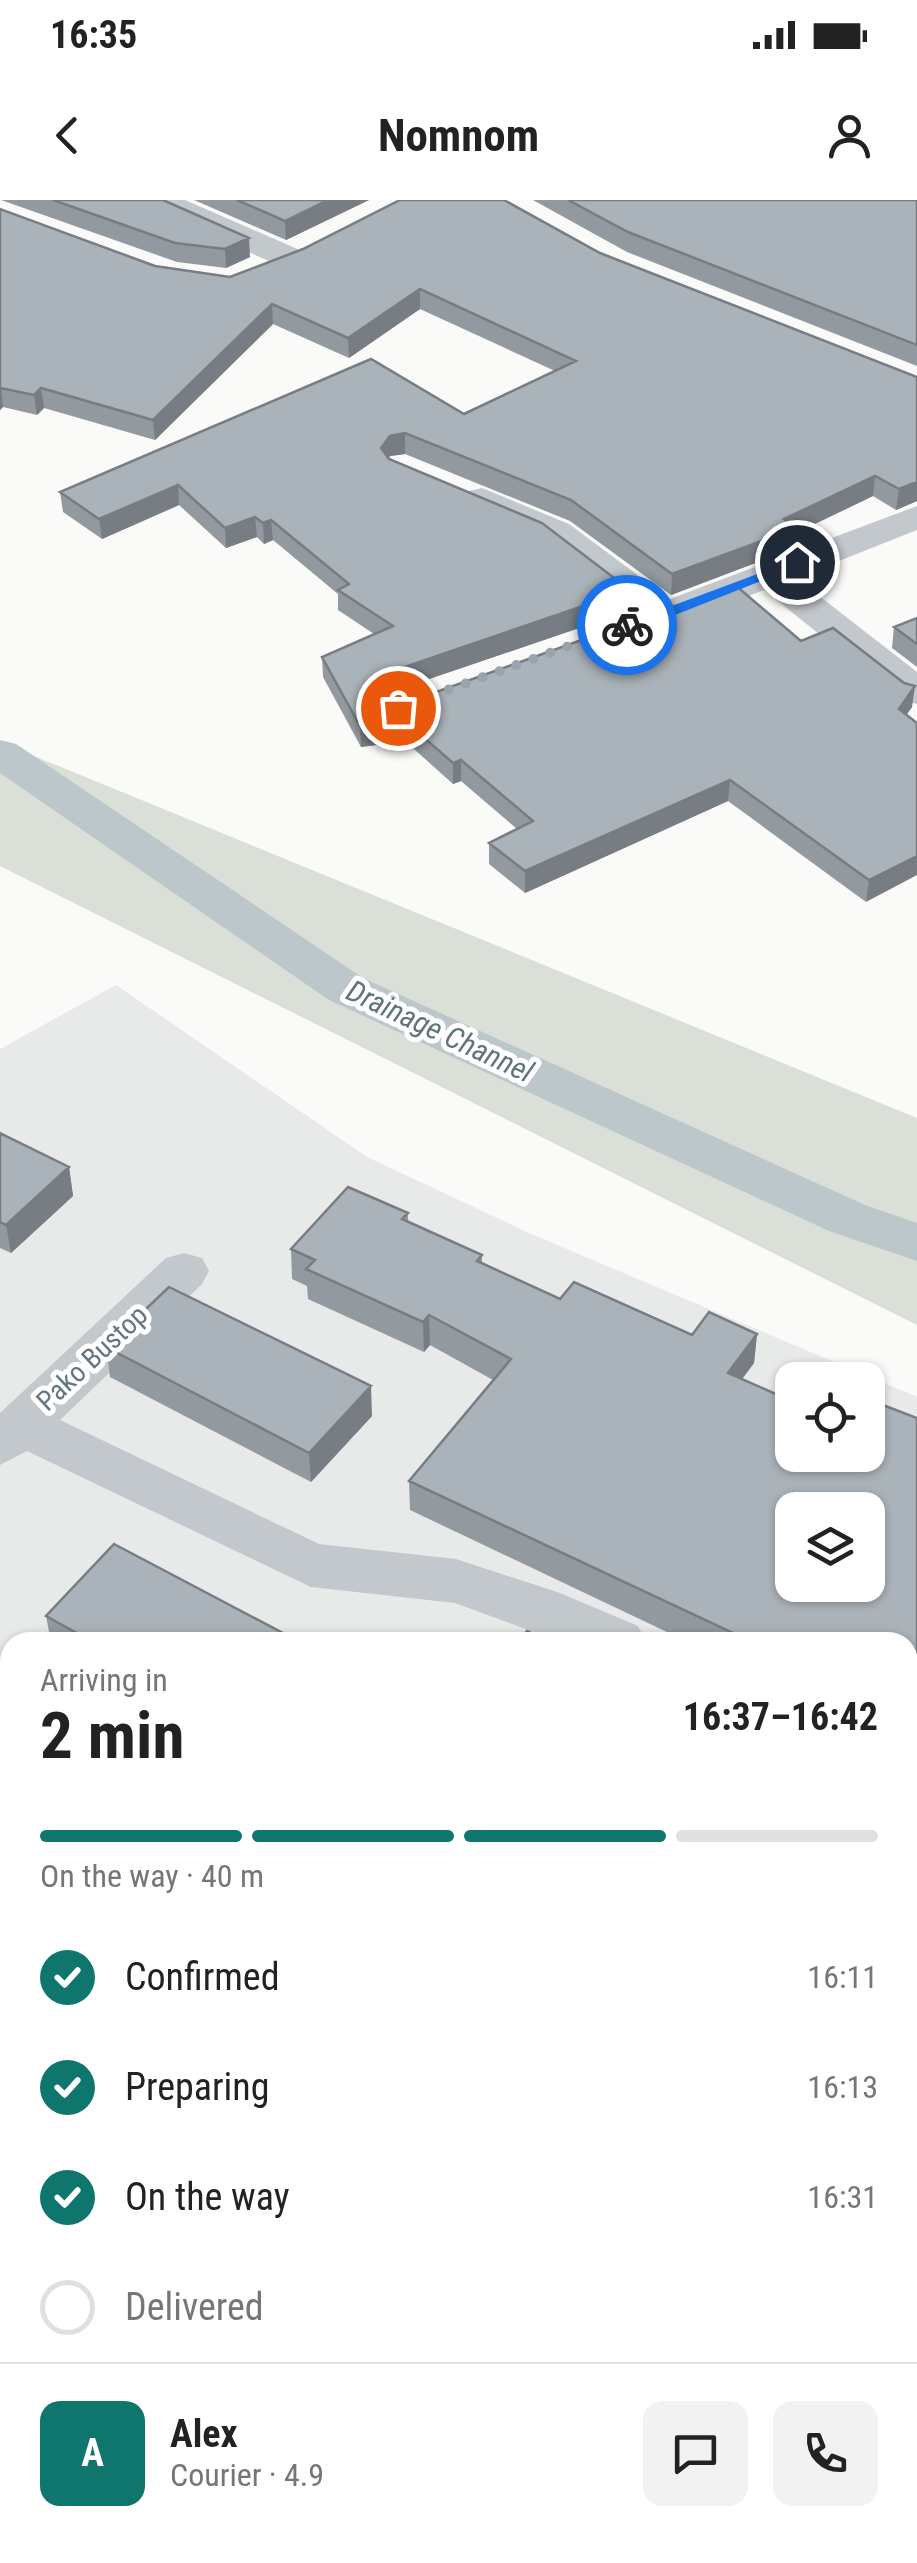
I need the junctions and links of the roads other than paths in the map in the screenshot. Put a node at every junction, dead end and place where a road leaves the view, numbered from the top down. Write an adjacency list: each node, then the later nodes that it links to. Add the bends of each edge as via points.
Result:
1 (158, 200): 3 (street)
2 (322, 242): 3 (street)
3 (290, 258): 4 (street)
4 (244, 280)
5 (454, 488): 8 (street, via 556,532)
6 (917, 517): 7 (street)
7 (767, 574): 8 (street); 10 (street)
8 (666, 615): 9 (street)
9 (627, 625)
10 (917, 692)
11 (184, 1271): 12 (street, Pako Bustop)
12 (10, 1435): 13 (street, via 311,1565 456,1581)
13 (594, 1632)

